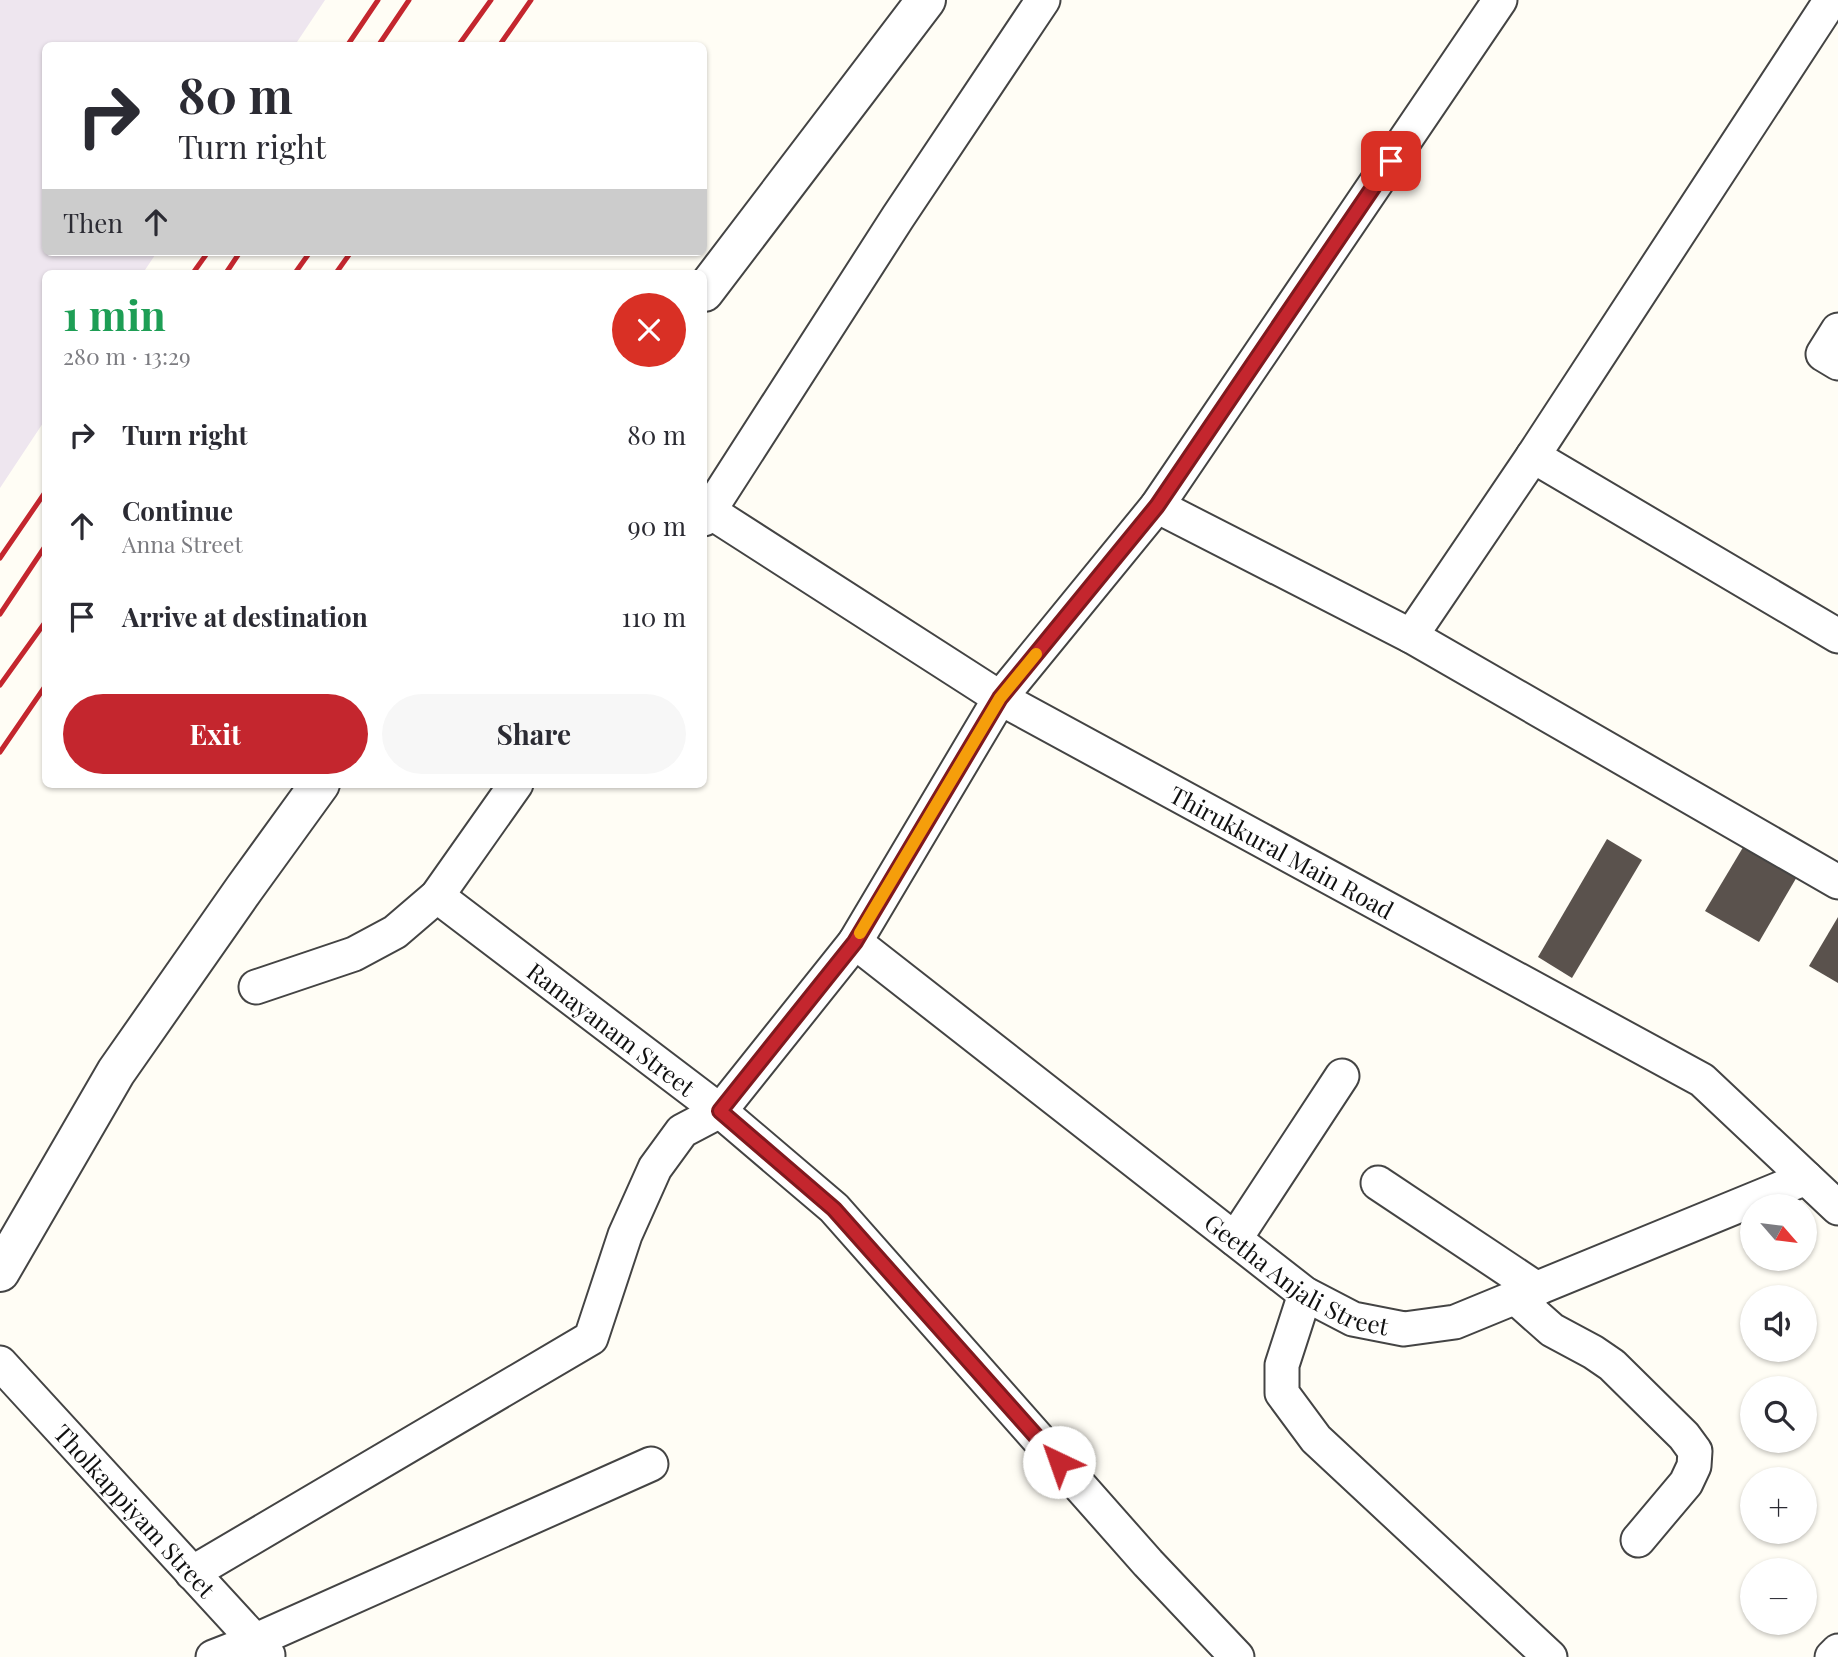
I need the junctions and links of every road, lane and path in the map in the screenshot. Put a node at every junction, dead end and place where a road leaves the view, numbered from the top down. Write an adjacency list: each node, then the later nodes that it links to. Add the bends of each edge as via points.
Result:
1 (926, 0): 5 (street)
2 (1043, 0): 10 (street)
3 (1500, 0): 9 (street)
4 (1831, 0): 8 (street)
5 (707, 288)
6 (1838, 330): 7 (street, via 1823,354)
7 (1838, 363)
8 (1533, 456): 12 (street); 13 (street)
9 (1157, 506): 12 (street); 14 (street)
10 (707, 513)
11 (707, 516): 14 (street, Thirukkural Main Road)
12 (1411, 636): 17 (street)
13 (1838, 636)
14 (1000, 698): 19 (street); 23 (street, Thirukkural Main Road, via 1702,1080)
15 (317, 788): 27 (street, via 116,1072)
16 (513, 788): 18 (street)
17 (1838, 882)
18 (437, 896): 20 (street, via 395,932 354,954); 22 (street, Ramayanam Street)
19 (855, 942): 22 (street); 26 (street, Geetha Anjali Street)
20 (256, 988)
21 (1342, 1076): 26 (street)
22 (720, 1111): 33 (street, via 682,1131 655,1168 625,1235 591,1338); 37 (street, Ramayanam Street, via 834,1209)
23 (1806, 1178): 25 (street, Thirukkural Main Road); 28 (street, Geetha Anjali Street)
24 (1378, 1183): 28 (street)
25 (1838, 1208)
26 (1235, 1239): 29 (street, Geetha Anjali Street)
27 (0, 1272)
28 (1526, 1293): 29 (street, Geetha Anjali Street, via 1455,1322 1404,1329 1353,1319); 32 (street, via 1552,1330 1612,1365 1695,1451 1686,1483)
29 (1305, 1294): 38 (street, via 1282,1365 1282,1393 1316,1439)
30 (0, 1363): 33 (street, Tholkappiyam Street)
31 (651, 1464): 34 (street)
32 (1637, 1541)
33 (192, 1573): 34 (street, Tholkappiyam Street)
34 (262, 1649): 36 (street)
35 (1838, 1651): 39 (street)
36 (213, 1657)
37 (1237, 1657)
38 (1550, 1657)
39 (1832, 1657)

